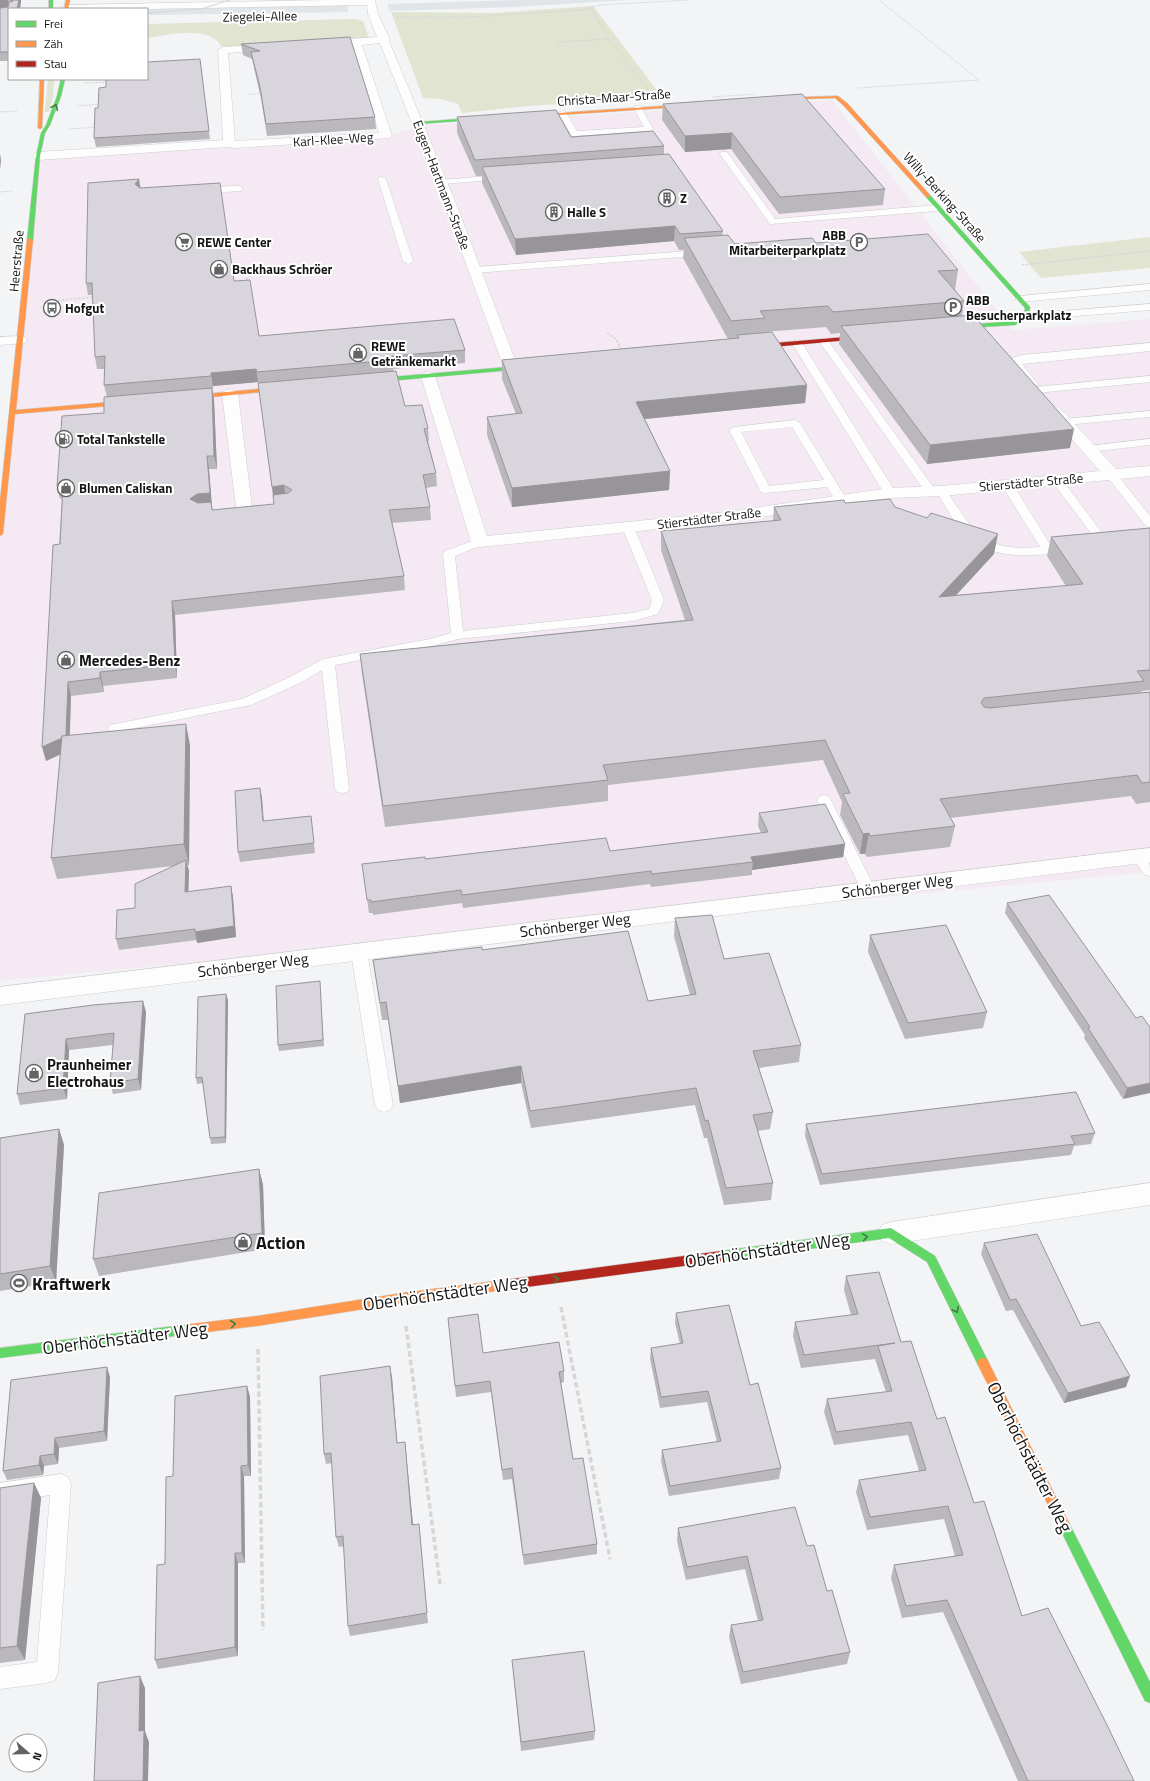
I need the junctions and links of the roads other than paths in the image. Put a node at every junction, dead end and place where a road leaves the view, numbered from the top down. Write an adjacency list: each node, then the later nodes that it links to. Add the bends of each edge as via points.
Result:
1 (373, 1): 2 (street, Ziegelei-Allee); 3 (street, Eugen-Hartmann-Straße, via 371,16)
2 (104, 8)
3 (385, 40): 4 (street); 15 (street, Eugen-Hartmann-Straße)
4 (356, 42): 5 (street); 17 (street, Karl-Klee-Weg, via 386,136 235,145)
5 (309, 45)
6 (286, 46): 17 (street, via 223,50)
7 (42, 80): 16 (street, Heerstraße, via 39,126)
8 (63, 80): 16 (street, Heerstraße, one-way to 8, via 59,96)
9 (765, 100): 25 (street, Willy-Berking-Straße, via 836,98 845,104)
10 (704, 104): 11 (street, Christa-Maar-Straße)
11 (638, 108): 12 (street, Christa-Maar-Straße); 12 (lane, via 649,129 575,134)
12 (562, 113): 13 (street, Christa-Maar-Straße)
13 (518, 116)
14 (496, 118): 15 (street)
15 (418, 123): 22 (street, Eugen-Hartmann-Straße)
16 (43, 133): 19 (street, Heerstraße)
17 (229, 143): 19 (street, Karl-Klee-Weg)
18 (724, 154): 25 (lane, via 773,222)
19 (38, 156): 35 (street, Heerstraße)
20 (512, 177): 22 (lane)
21 (382, 179): 27 (lane)
22 (442, 182): 28 (street, Eugen-Hartmann-Straße)
23 (239, 189): 24 (lane)
24 (196, 191)
25 (937, 208): 30 (street, Willy-Berking-Straße)
26 (714, 252): 28 (lane)
27 (408, 261)
28 (475, 270): 42 (street, Eugen-Hartmann-Straße)
29 (1150, 288): 30 (lane)
30 (1020, 299): 32 (street, Willy-Berking-Straße, via 1028,308)
31 (1150, 307): 32 (lane)
32 (1028, 317): 33 (street, via 1015,323)
33 (941, 329)
34 (876, 336): 36 (street)
35 (20, 340): 37 (street); 51 (street, Heerstraße)
36 (824, 340): 38 (street); 63 (lane)
37 (0, 341)
38 (797, 343): 40 (street); 64 (lane)
39 (1150, 347): 47 (street, Stierstädter Straße, via 1022,359 1013,362)
40 (742, 348)
41 (541, 366): 42 (street)
42 (511, 368): 43 (street)
43 (428, 376): 45 (street); 70 (street)
44 (1150, 379): 47 (lane)
45 (357, 382)
46 (302, 387): 48 (street)
47 (1036, 390): 53 (street, Stierstädter Straße)
48 (230, 394): 49 (street); 66 (street)
49 (175, 398)
50 (144, 401): 51 (street)
51 (13, 412): 54 (street, Heerstraße)
52 (1150, 414): 53 (lane)
53 (1065, 422): 57 (street, Stierstädter Straße)
54 (12, 427): 55 (lane); 69 (street, Heerstraße)
55 (0, 428)
56 (1150, 442): 57 (lane)
57 (1088, 449): 59 (street, Stierstädter Straße)
58 (1150, 471): 59 (street, Stierstädter Straße)
59 (1111, 474): 60 (street, Stierstädter Straße); 67 (lane)
60 (1057, 480): 62 (street, Stierstädter Straße); 71 (lane, via 1108,543)
61 (831, 483): 61 (lane, via 795,423 734,430 765,490); 65 (lane)
62 (1007, 484): 63 (street, Stierstädter Straße); 71 (lane)
63 (935, 491): 64 (street, Stierstädter Straße); 71 (lane, via 972,534 987,545 1008,552)
64 (890, 493): 65 (street, Stierstädter Straße)
65 (840, 500): 68 (street, Stierstädter Straße, via 726,517)
66 (244, 507)
67 (1150, 524)
68 (628, 527): 70 (street, Stierstädter Straße); 72 (lane, via 658,600 654,611 633,617)
69 (0, 531)
70 (480, 542): 72 (lane, via 449,554)
71 (1047, 549)
72 (457, 635): 73 (lane)
73 (328, 662): 74 (lane, via 246,702); 75 (lane)
74 (115, 728)
75 (342, 788)
76 (824, 800): 78 (lane)
77 (1146, 861): 78 (street, Schönberger Weg)
78 (868, 889): 79 (street, Schönberger Weg)
79 (359, 952): 80 (street, Schönberger Weg); 81 (lane)
80 (0, 996)
81 (384, 1105)
82 (1150, 1194): 83 (street, Oberhöchstädter Weg)
83 (891, 1233): 84 (street, Oberhöchstädter Weg, one-way to 83, via 257,1321 402,1298); 87 (street, Oberhöchstädter Weg, one-way to 87, via 931,1259)
84 (0, 1353)
85 (0, 1492): 86 (lane, via 61,1484 47,1672)
86 (0, 1678)
87 (1150, 1696)

